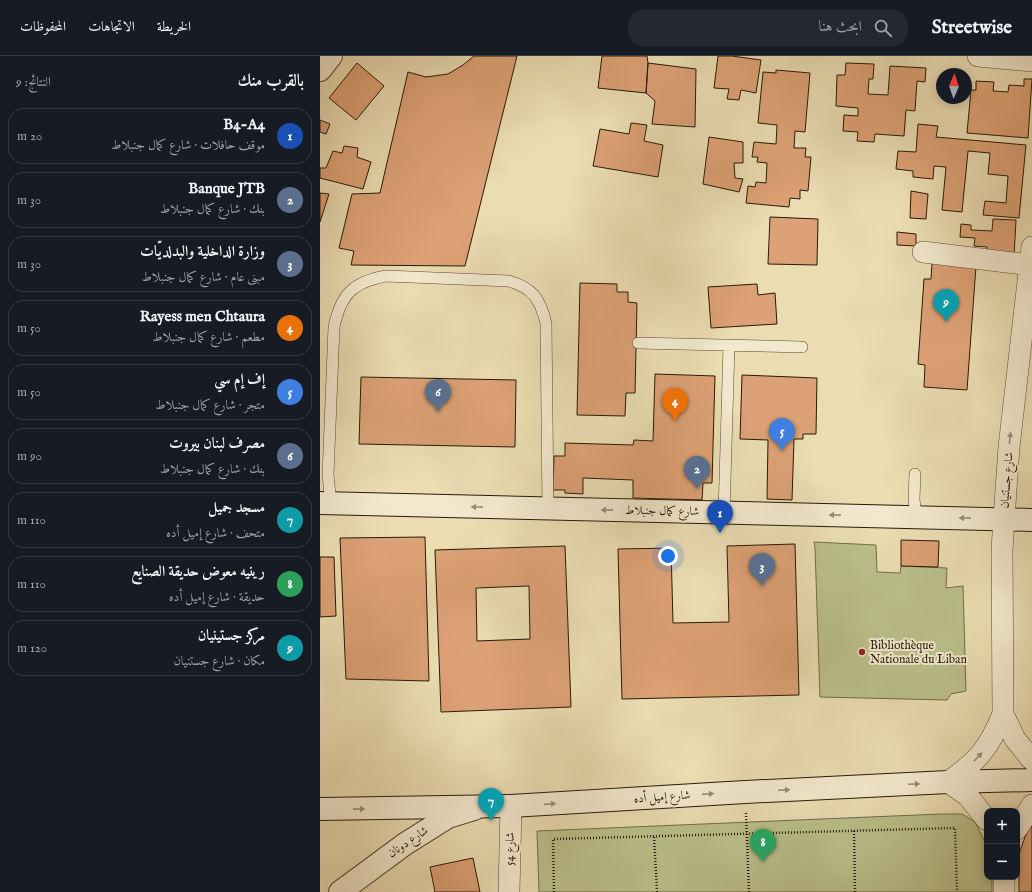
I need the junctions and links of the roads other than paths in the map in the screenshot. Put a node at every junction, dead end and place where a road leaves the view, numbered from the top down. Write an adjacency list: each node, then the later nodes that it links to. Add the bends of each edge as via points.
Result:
1 (331, 56): 4 (main road)
2 (978, 56): 3 (street)
3 (1032, 61)
4 (320, 70)
5 (923, 252): 6 (street)
6 (1031, 256): 15 (street, شارع جستنيان, one-way to 6, via 1009,447)
7 (638, 343): 8 (lane)
8 (729, 346): 9 (lane); 13 (lane)
9 (802, 347)
10 (915, 474): 14 (lane)
11 (326, 504): 12 (main road, شارع كمال جنبلاط, one-way to 11); 12 (lane, via 334,327 337,312 350,291 371,279 386,276 510,281 525,287 539,300 546,322)
12 (548, 509): 13 (main road, شارع كمال جنبلاط, one-way to 12)
13 (724, 513): 14 (main road, شارع كمال جنبلاط, one-way to 13)
14 (916, 517): 15 (main road, شارع كمال جنبلاط, one-way to 14)
15 (1004, 519): 16 (main road, شارع كمال جنبلاط); 17 (street, شارع جستنيان)
16 (1032, 520)
17 (1003, 714): 18 (street, شارع جستنيان, via 1015,740); 20 (street, شارع جستنيان, one-way to 17, via 982,753 995,734)
18 (1032, 760)
19 (1032, 780): 20 (main road, شارع إميل أده)
20 (948, 782): 23 (main road, شارع إميل أده, one-way to 20); 25 (street, via 968,796)
21 (1032, 805): 26 (street)
22 (484, 806): 23 (main road, شارع إميل أده); 24 (main road, شارع إميل أده, one-way to 22); 28 (main road, شارع دونان, via 448,817 405,844)
23 (511, 806): 30 (street, شارع 54)
24 (320, 809)
25 (984, 816)
26 (1020, 823)
27 (1004, 880): 31 (street)
28 (362, 883): 29 (main road, شارع دونان)
29 (340, 892)
30 (509, 892)
31 (1004, 892)

